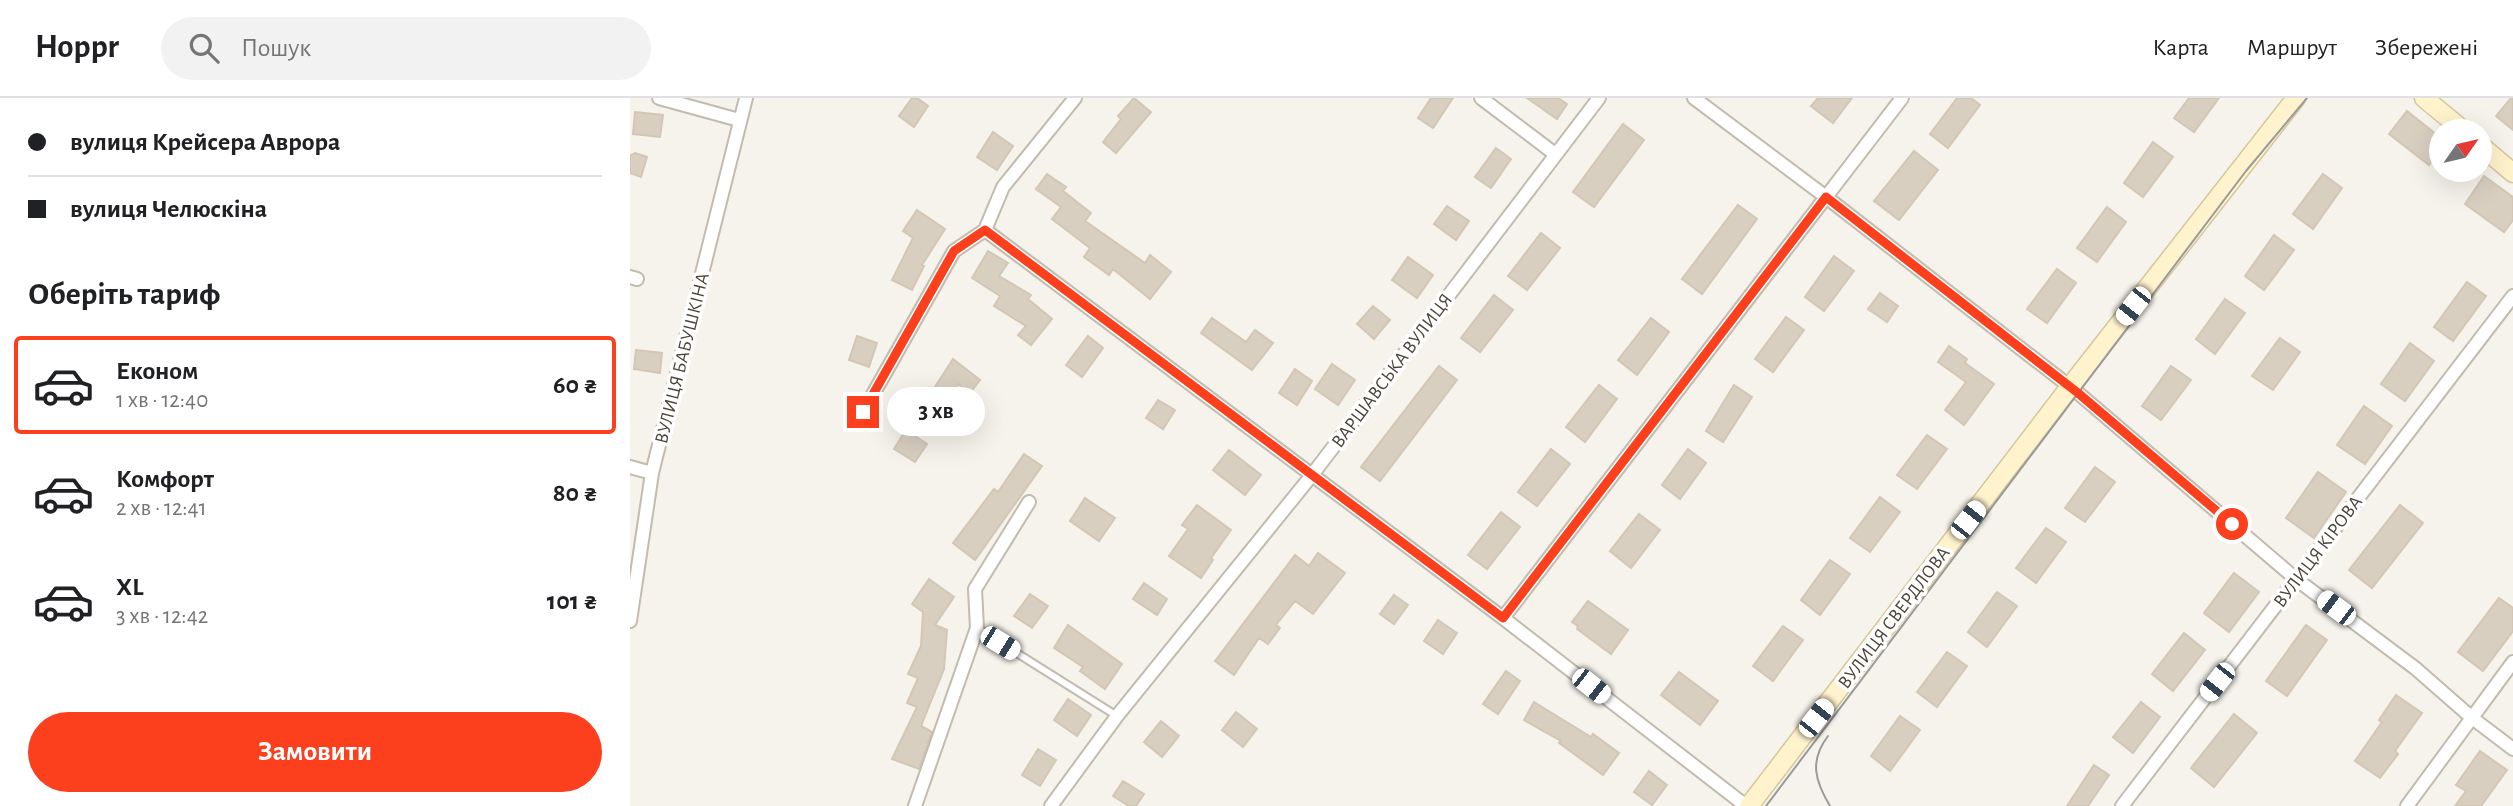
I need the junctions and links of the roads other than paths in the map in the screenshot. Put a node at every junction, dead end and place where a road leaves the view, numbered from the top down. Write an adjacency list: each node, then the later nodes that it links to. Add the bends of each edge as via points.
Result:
1 (659, 98): 11 (street)
2 (746, 98): 11 (street, ВУЛИЦЯ БАБУШКІНА)
3 (1075, 98): 16 (street, via 1003,187)
4 (1481, 98): 12 (street)
5 (1598, 98): 12 (street, ВАРШАВСЬКА ВУЛИЦЯ)
6 (1694, 98): 15 (street)
7 (1902, 98): 15 (street)
8 (2296, 98): 18 (street, ВУЛИЦЯ СВЕРДЛОВА)
9 (2424, 98): 10 (street)
10 (2449, 119)
11 (739, 120): 21 (street, ВУЛИЦЯ БАБУШКІНА)
12 (1555, 154): 22 (street, ВАРШАВСЬКА ВУЛИЦЯ)
13 (2492, 155): 14 (street)
14 (2513, 173)
15 (1826, 197): 18 (street); 25 (street)
16 (985, 230): 19 (street, via 954,251); 22 (street)
17 (2513, 296): 24 (street, ВУЛИЦЯ КІРОВА)
18 (2069, 388): 24 (street); 34 (street, ВУЛИЦЯ СВЕРДЛОВА)
19 (863, 412)
20 (630, 467): 21 (street)
21 (652, 473): 26 (street, ВУЛИЦЯ БАБУШКІНА)
22 (1312, 475): 25 (street); 29 (street, ВАРШАВСЬКА ВУЛИЦЯ)
23 (1029, 502): 27 (street, via 975,589)
24 (2296, 579): 30 (street); 35 (street, ВУЛИЦЯ КІРОВА)
25 (1503, 618): 34 (street)
26 (630, 621)
27 (977, 628): 29 (lane); 32 (street)
28 (2513, 662): 30 (street)
29 (1117, 716): 33 (street, ВАРШАВСЬКА ВУЛИЦЯ)
30 (2472, 717): 31 (street); 36 (street)
31 (2513, 749)
32 (915, 806)
33 (1051, 806)
34 (1747, 806)
35 (2122, 806)
36 (2407, 806)

